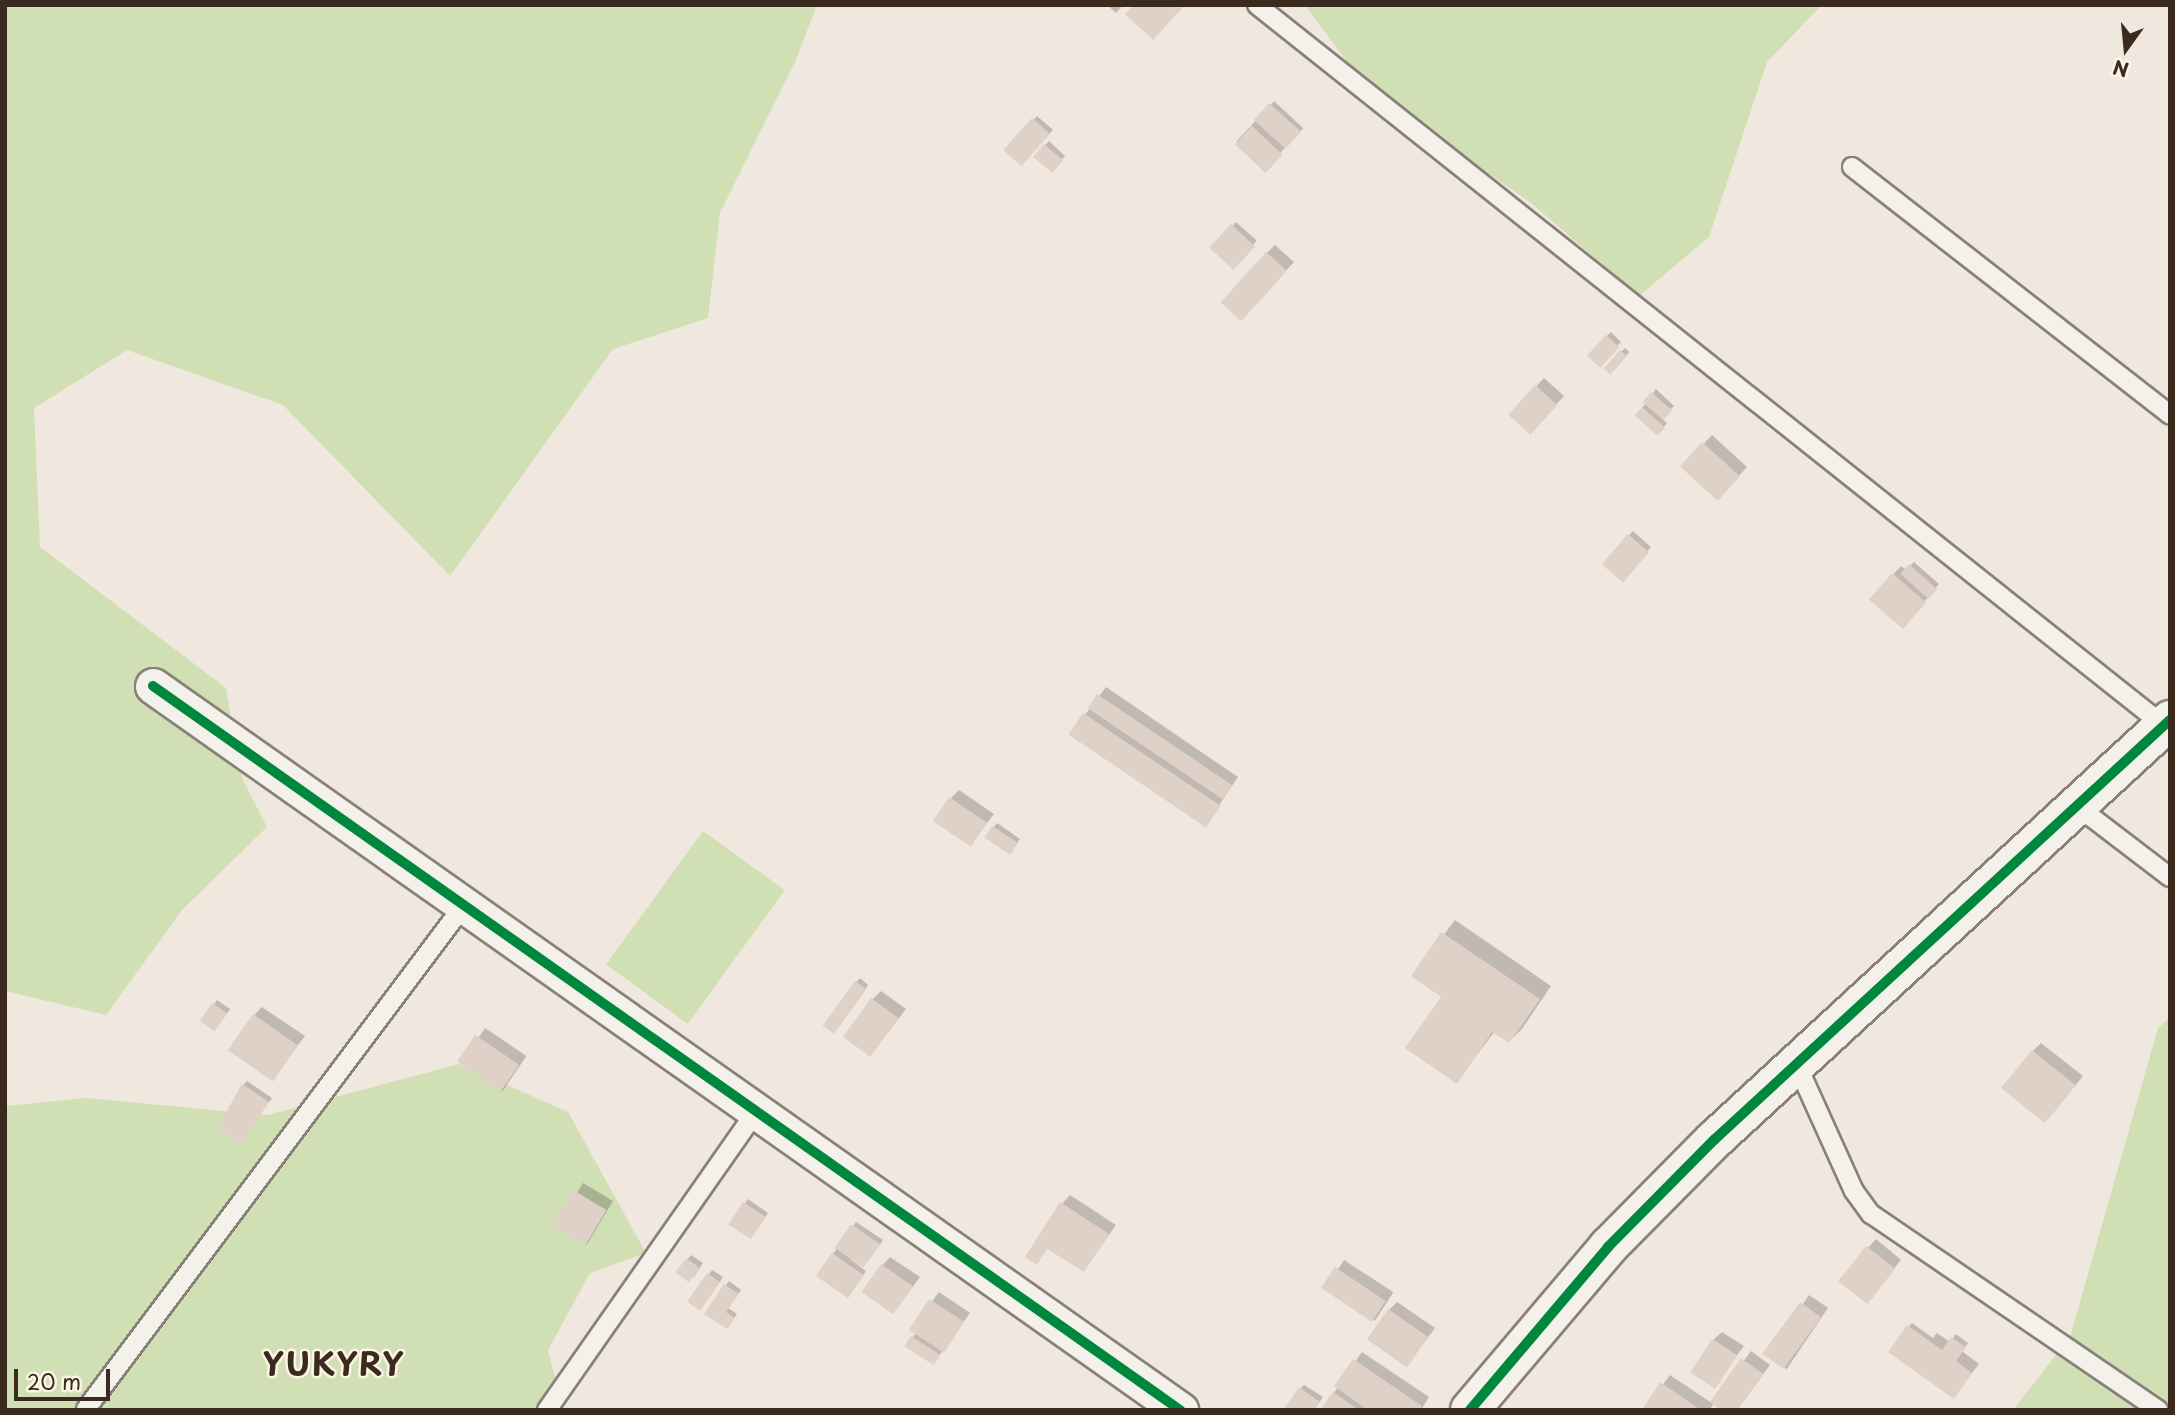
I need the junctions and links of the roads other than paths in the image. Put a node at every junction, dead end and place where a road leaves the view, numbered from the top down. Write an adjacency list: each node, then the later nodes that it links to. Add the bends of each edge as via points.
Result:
1 (1257, 5): 5 (lane)
2 (1852, 167): 3 (lane)
3 (2170, 415)
4 (153, 685): 8 (street)
5 (2166, 723): 6 (street)
6 (2077, 806): 7 (lane); 9 (street)
7 (2170, 877)
8 (464, 905): 10 (street); 11 (lane)
9 (1797, 1065): 14 (street, via 1608,1247); 15 (lane, via 1854,1191 1871,1214)
10 (756, 1111): 12 (lane); 13 (street)
11 (86, 1409)
12 (547, 1410)
13 (1180, 1410)
14 (1470, 1410)
15 (2158, 1410)

